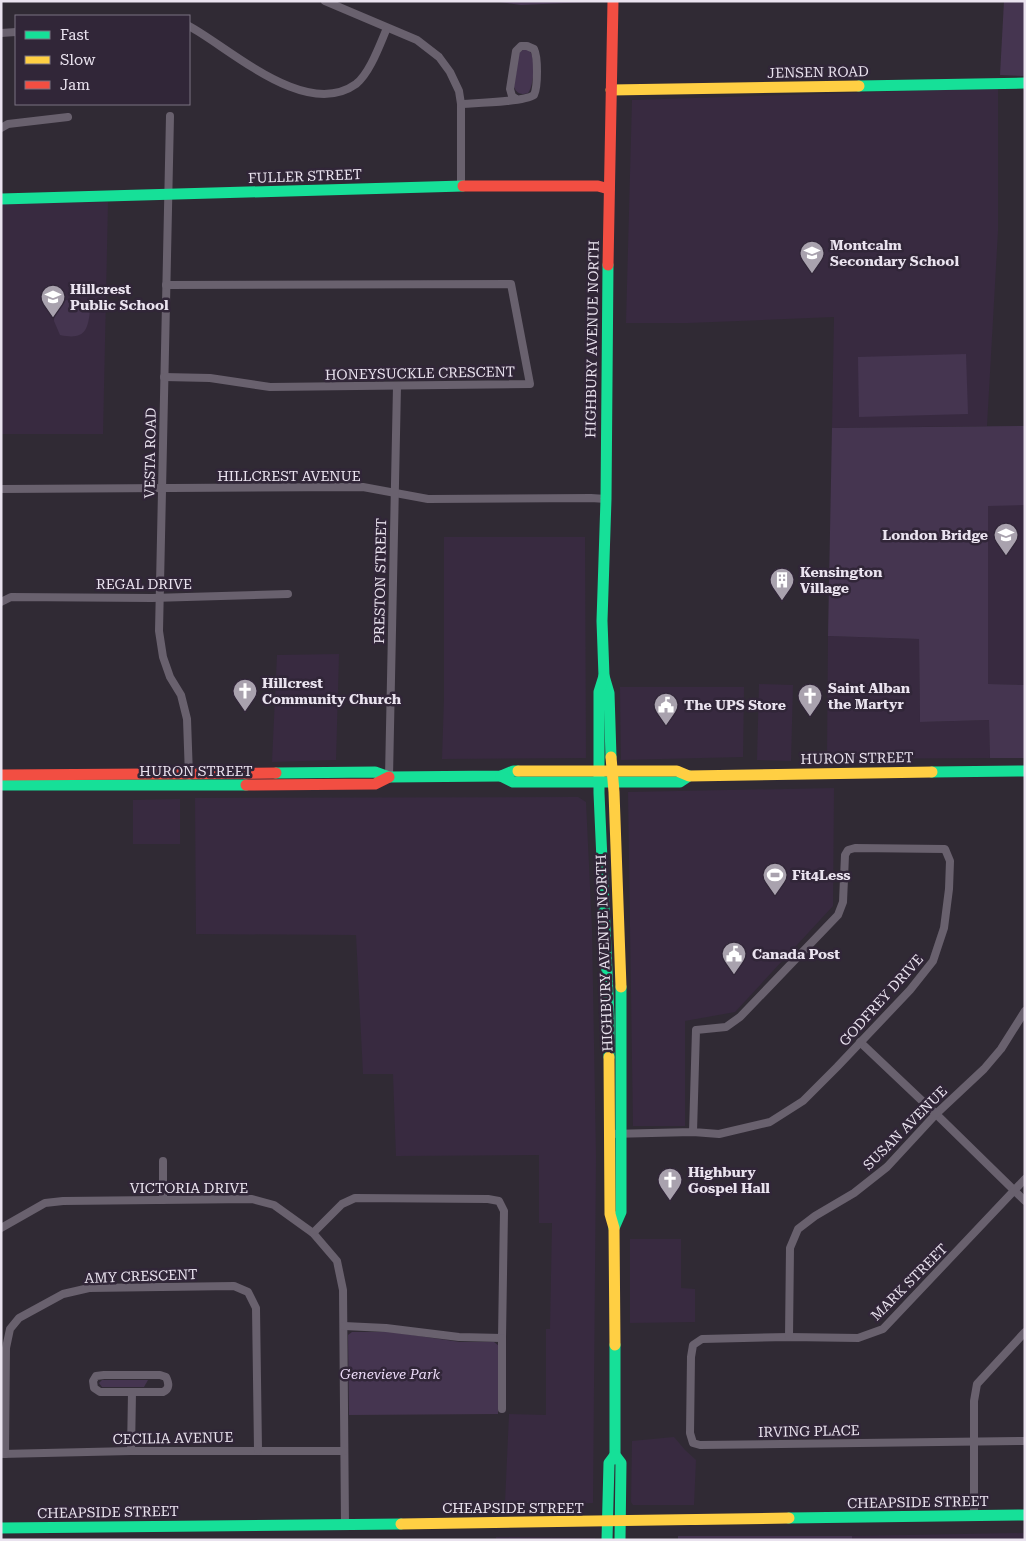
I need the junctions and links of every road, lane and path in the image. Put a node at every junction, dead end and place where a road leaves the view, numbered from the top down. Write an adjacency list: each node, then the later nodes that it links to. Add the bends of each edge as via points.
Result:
1 (325, 1): 4 (street)
2 (613, 1): 8 (main road, HIGHBURY AVENUE NORTH)
3 (190, 27): 4 (street, via 266,77 320,95 339,92 356,84 366,74)
4 (387, 28): 10 (street, via 417,40 439,57 459,91)
5 (15, 32): 6 (street)
6 (1, 33)
7 (1025, 83): 8 (main road, JENSEN ROAD)
8 (612, 90): 15 (main road, HIGHBURY AVENUE NORTH)
9 (516, 99): 9 (street, via 528,98 536,91 536,55 534,49 527,46 520,46 516,51 510,89); 10 (street)
10 (461, 104): 14 (street)
11 (170, 116): 16 (street, VESTA ROAD)
12 (68, 117): 13 (street, via 8,124)
13 (1, 128)
14 (461, 186): 15 (main road, FULLER STREET, via 596,186); 16 (main road, FULLER STREET)
15 (609, 189): 24 (main road, HIGHBURY AVENUE NORTH)
16 (168, 195): 17 (main road, FULLER STREET); 18 (street, VESTA ROAD)
17 (1, 199)
18 (166, 286): 19 (street, VESTA ROAD); 20 (street, HONEYSUCKLE CRESCENT, via 510,284 530,384)
19 (164, 377): 20 (street, HONEYSUCKLE CRESCENT, via 210,378 270,387); 21 (street, VESTA ROAD)
20 (397, 386): 23 (street, PRESTON STREET)
21 (162, 488): 22 (street, HILLCREST AVENUE); 23 (street, HILLCREST AVENUE, via 363,487); 26 (street, VESTA ROAD)
22 (1, 489)
23 (394, 493): 24 (street, HILLCREST AVENUE, via 428,499); 32 (street, PRESTON STREET)
24 (606, 499): 28 (main road, HIGHBURY AVENUE NORTH, via 602,621 604,676 609,694)
25 (288, 594): 26 (street, REGAL DRIVE)
26 (160, 597): 27 (street, REGAL DRIVE, via 11,597); 30 (street, VESTA ROAD, via 159,631 163,658 181,695 187,719)
27 (1, 602)
28 (606, 770): 33 (main road, HURON STREET, via 513,771); 34 (main road, HURON STREET, via 677,771); 35 (main road, HIGHBURY AVENUE NORTH); 36 (main road, HIGHBURY AVENUE NORTH)
29 (1025, 771): 34 (main road, HURON STREET)
30 (189, 774): 31 (main road, HURON STREET); 32 (main road, HURON STREET, via 375,772); 38 (street, VESTA ROAD)
31 (1, 775)
32 (389, 776): 33 (main road, HURON STREET); 38 (main road, HURON STREET, via 375,784)
33 (500, 776): 35 (main road, HURON STREET, via 513,782)
34 (689, 776): 36 (main road, HURON STREET, via 680,782)
35 (600, 782): 36 (main road, HURON STREET); 43 (main road, HIGHBURY AVENUE NORTH)
36 (613, 782): 43 (main road, HIGHBURY AVENUE NORTH, via 622,1016)
37 (1, 785): 38 (main road, HURON STREET)
38 (190, 786)
39 (1025, 1011): 41 (street, SUSAN AVENUE, via 984,1069)
40 (860, 1042): 41 (street); 42 (street, GODFREY DRIVE, via 803,1101 770,1122 719,1134); 42 (street, GODFREY DRIVE, via 933,961 944,928 949,889 950,861 945,849 848,850 844,855 843,902 838,915 740,1018 726,1027 696,1030)
41 (936, 1114): 46 (street); 53 (street, SUSAN AVENUE, via 887,1167 798,1229 790,1248)
42 (692, 1132): 43 (street, GODFREY DRIVE)
43 (615, 1134): 64 (main road, HIGHBURY AVENUE NORTH, via 621,1212 614,1228)
44 (163, 1162): 47 (street)
45 (1025, 1179): 46 (street, MARK STREET)
46 (1014, 1191): 48 (street); 53 (street, MARK STREET, via 883,1329 858,1338)
47 (162, 1200): 49 (street, VICTORIA DRIVE, via 45,1203); 50 (street, VICTORIA DRIVE, via 252,1199 274,1204)
48 (1025, 1202)
49 (1, 1228)
50 (313, 1233): 51 (street, VICTORIA DRIVE, via 337,1260 343,1290); 54 (street, via 342,1204 355,1198 499,1201 504,1211)
51 (344, 1326): 54 (street); 62 (street, VICTORIA DRIVE)
52 (1025, 1332): 58 (street, via 977,1384)
53 (789, 1337): 55 (street, MARK STREET, via 702,1339)
54 (502, 1338): 57 (street)
55 (693, 1345): 58 (street, IRVING PLACE, via 690,1433 693,1443)
56 (132, 1392): 56 (street, via 100,1392 94,1388 93,1381 96,1376 104,1375 160,1375 168,1380 167,1390 163,1392); 61 (street)
57 (502, 1409)
58 (974, 1441): 59 (street, IRVING PLACE); 66 (street)
59 (1025, 1441)
60 (258, 1450): 61 (street, CECILIA AVENUE); 62 (street, CECILIA AVENUE); 63 (street, AMY CRESCENT, via 256,1308 248,1292 234,1286 89,1288 63,1294 19,1318 10,1328 6,1348)
61 (131, 1451): 63 (street, CECILIA AVENUE)
62 (344, 1451): 69 (street, VICTORIA DRIVE)
63 (3, 1454)
64 (615, 1455): 67 (main road, HIGHBURY AVENUE NORTH, via 620,1463); 68 (main road, HIGHBURY AVENUE NORTH, via 609,1463)
65 (1025, 1515): 66 (main road, CHEAPSIDE STREET)
66 (974, 1516): 67 (main road, CHEAPSIDE STREET)
67 (620, 1520): 68 (main road, CHEAPSIDE STREET); 72 (main road, HIGHBURY AVENUE NORTH)
68 (608, 1521): 69 (main road, CHEAPSIDE STREET); 71 (main road, HIGHBURY AVENUE NORTH)
69 (345, 1525): 70 (main road, CHEAPSIDE STREET)
70 (1, 1528)
71 (607, 1540)
72 (620, 1540)

